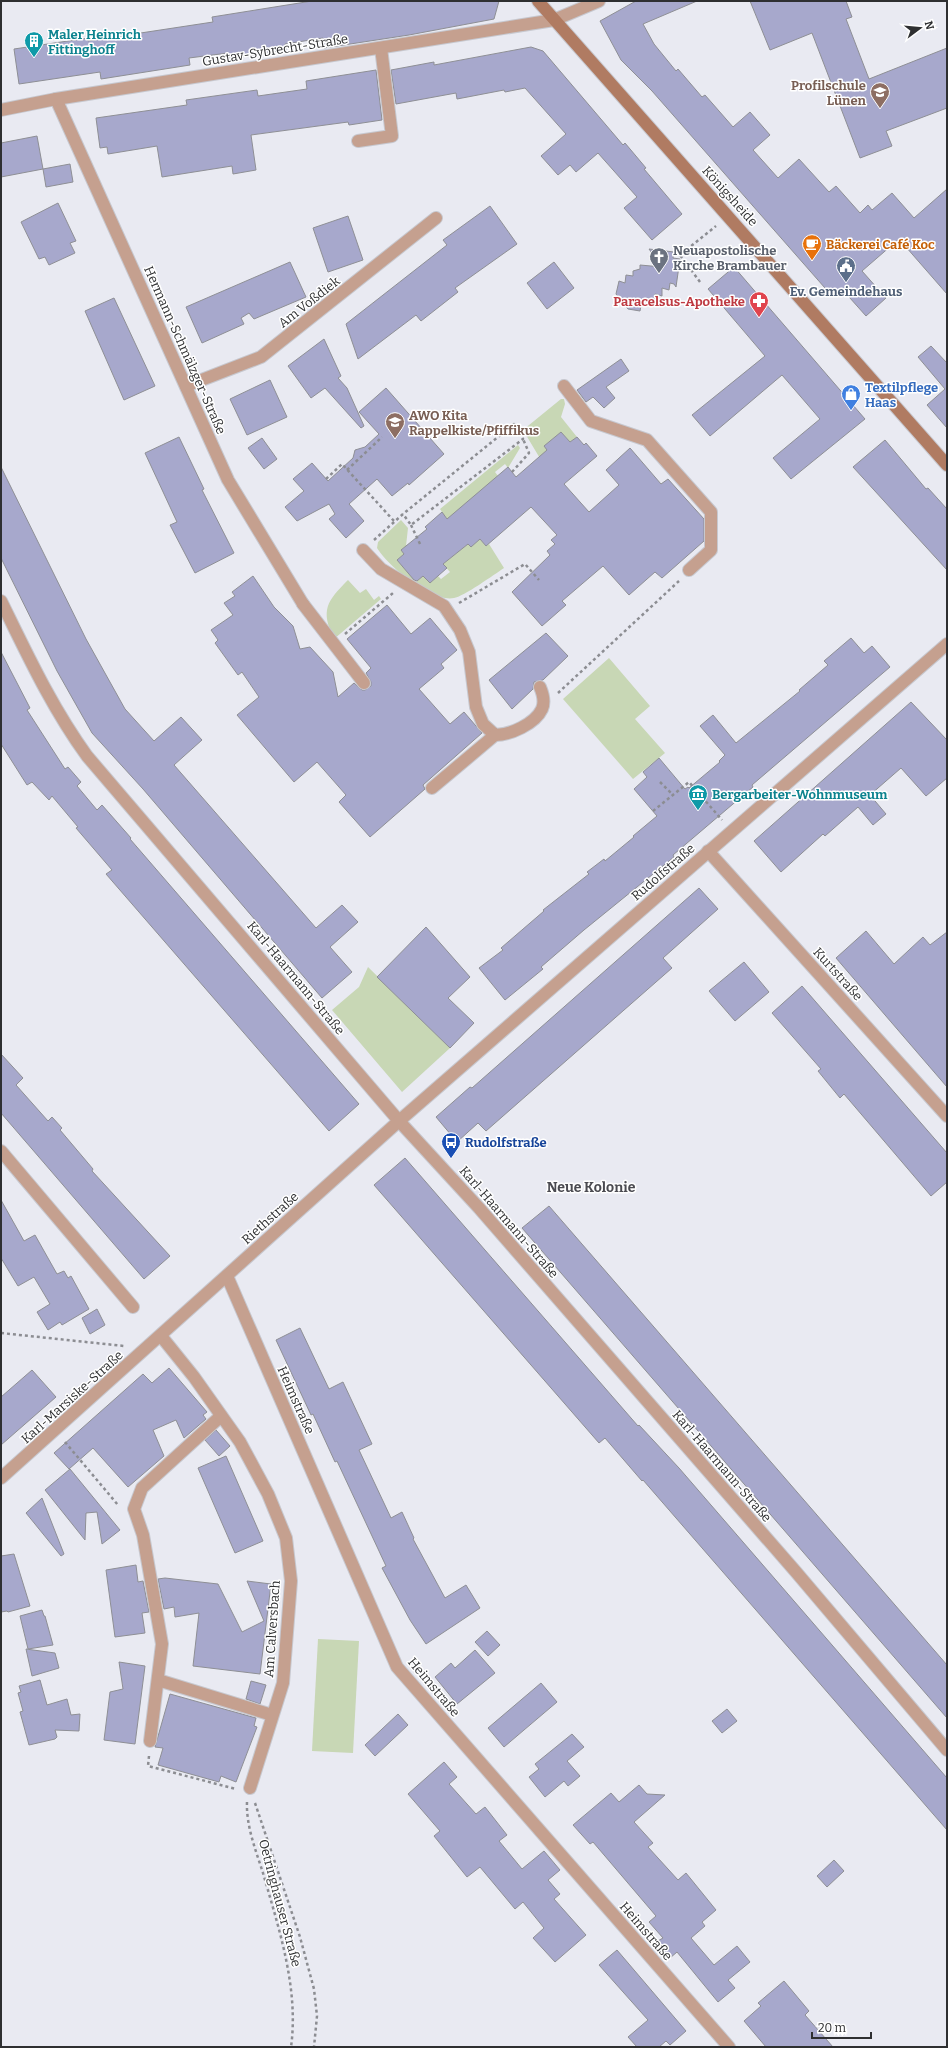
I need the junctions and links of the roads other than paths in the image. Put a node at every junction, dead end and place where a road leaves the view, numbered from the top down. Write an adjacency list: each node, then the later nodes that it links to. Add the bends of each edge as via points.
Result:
1 (538, 1): 3 (main road, Königsheide)
2 (599, 1): 3 (street, Gustav-Sybrecht-Straße)
3 (554, 20): 4 (street, Gustav-Sybrecht-Straße); 11 (main road, Königsheide)
4 (381, 48): 5 (street, Gustav-Sybrecht-Straße); 7 (street, via 392,136)
5 (56, 99): 6 (street, Gustav-Sybrecht-Straße); 9 (street, Hermann-Schmälzger-Straße)
6 (1, 110)
7 (358, 141)
8 (436, 218): 9 (street, Am Voßdiek, via 261,357)
9 (186, 386): 16 (street, Hermann-Schmälzger-Straße, via 228,480 303,604)
10 (564, 386): 13 (street, via 591,421 647,440 711,512 711,550)
11 (947, 465)
12 (363, 550): 18 (street, via 381,569 447,610 460,630 469,652 476,706 483,724)
13 (689, 570)
14 (1, 601): 22 (street, Karl-Haarmann-Straße, via 52,704 87,756)
15 (947, 644): 20 (street, Rudolfstraße)
16 (364, 683)
17 (540, 687): 18 (street, via 543,695 542,708 531,722 505,735)
18 (495, 735): 19 (street)
19 (432, 788)
20 (708, 851): 21 (street, Kurtstraße); 22 (street, Rudolfstraße)
21 (947, 1116)
22 (399, 1121): 24 (street, Riethstraße); 32 (street, Karl-Haarmann-Straße, via 479,1208 796,1572)
23 (1, 1151): 25 (street)
24 (227, 1276): 26 (street, Riethstraße); 34 (street, Heimstraße, via 397,1667)
25 (133, 1306)
26 (161, 1336): 27 (street, Am Calversbach); 28 (street, Karl-Marsiske-Straße)
27 (221, 1416): 29 (street, via 142,1488 134,1509 143,1535 162,1644); 30 (street, Am Calversbach, via 240,1442 268,1494 286,1538 291,1581 284,1683)
28 (1, 1478)
29 (158, 1680): 30 (street); 31 (street)
30 (272, 1715): 33 (street, Am Calversbach)
31 (150, 1741)
32 (947, 1750)
33 (250, 1788)
34 (729, 2047)

